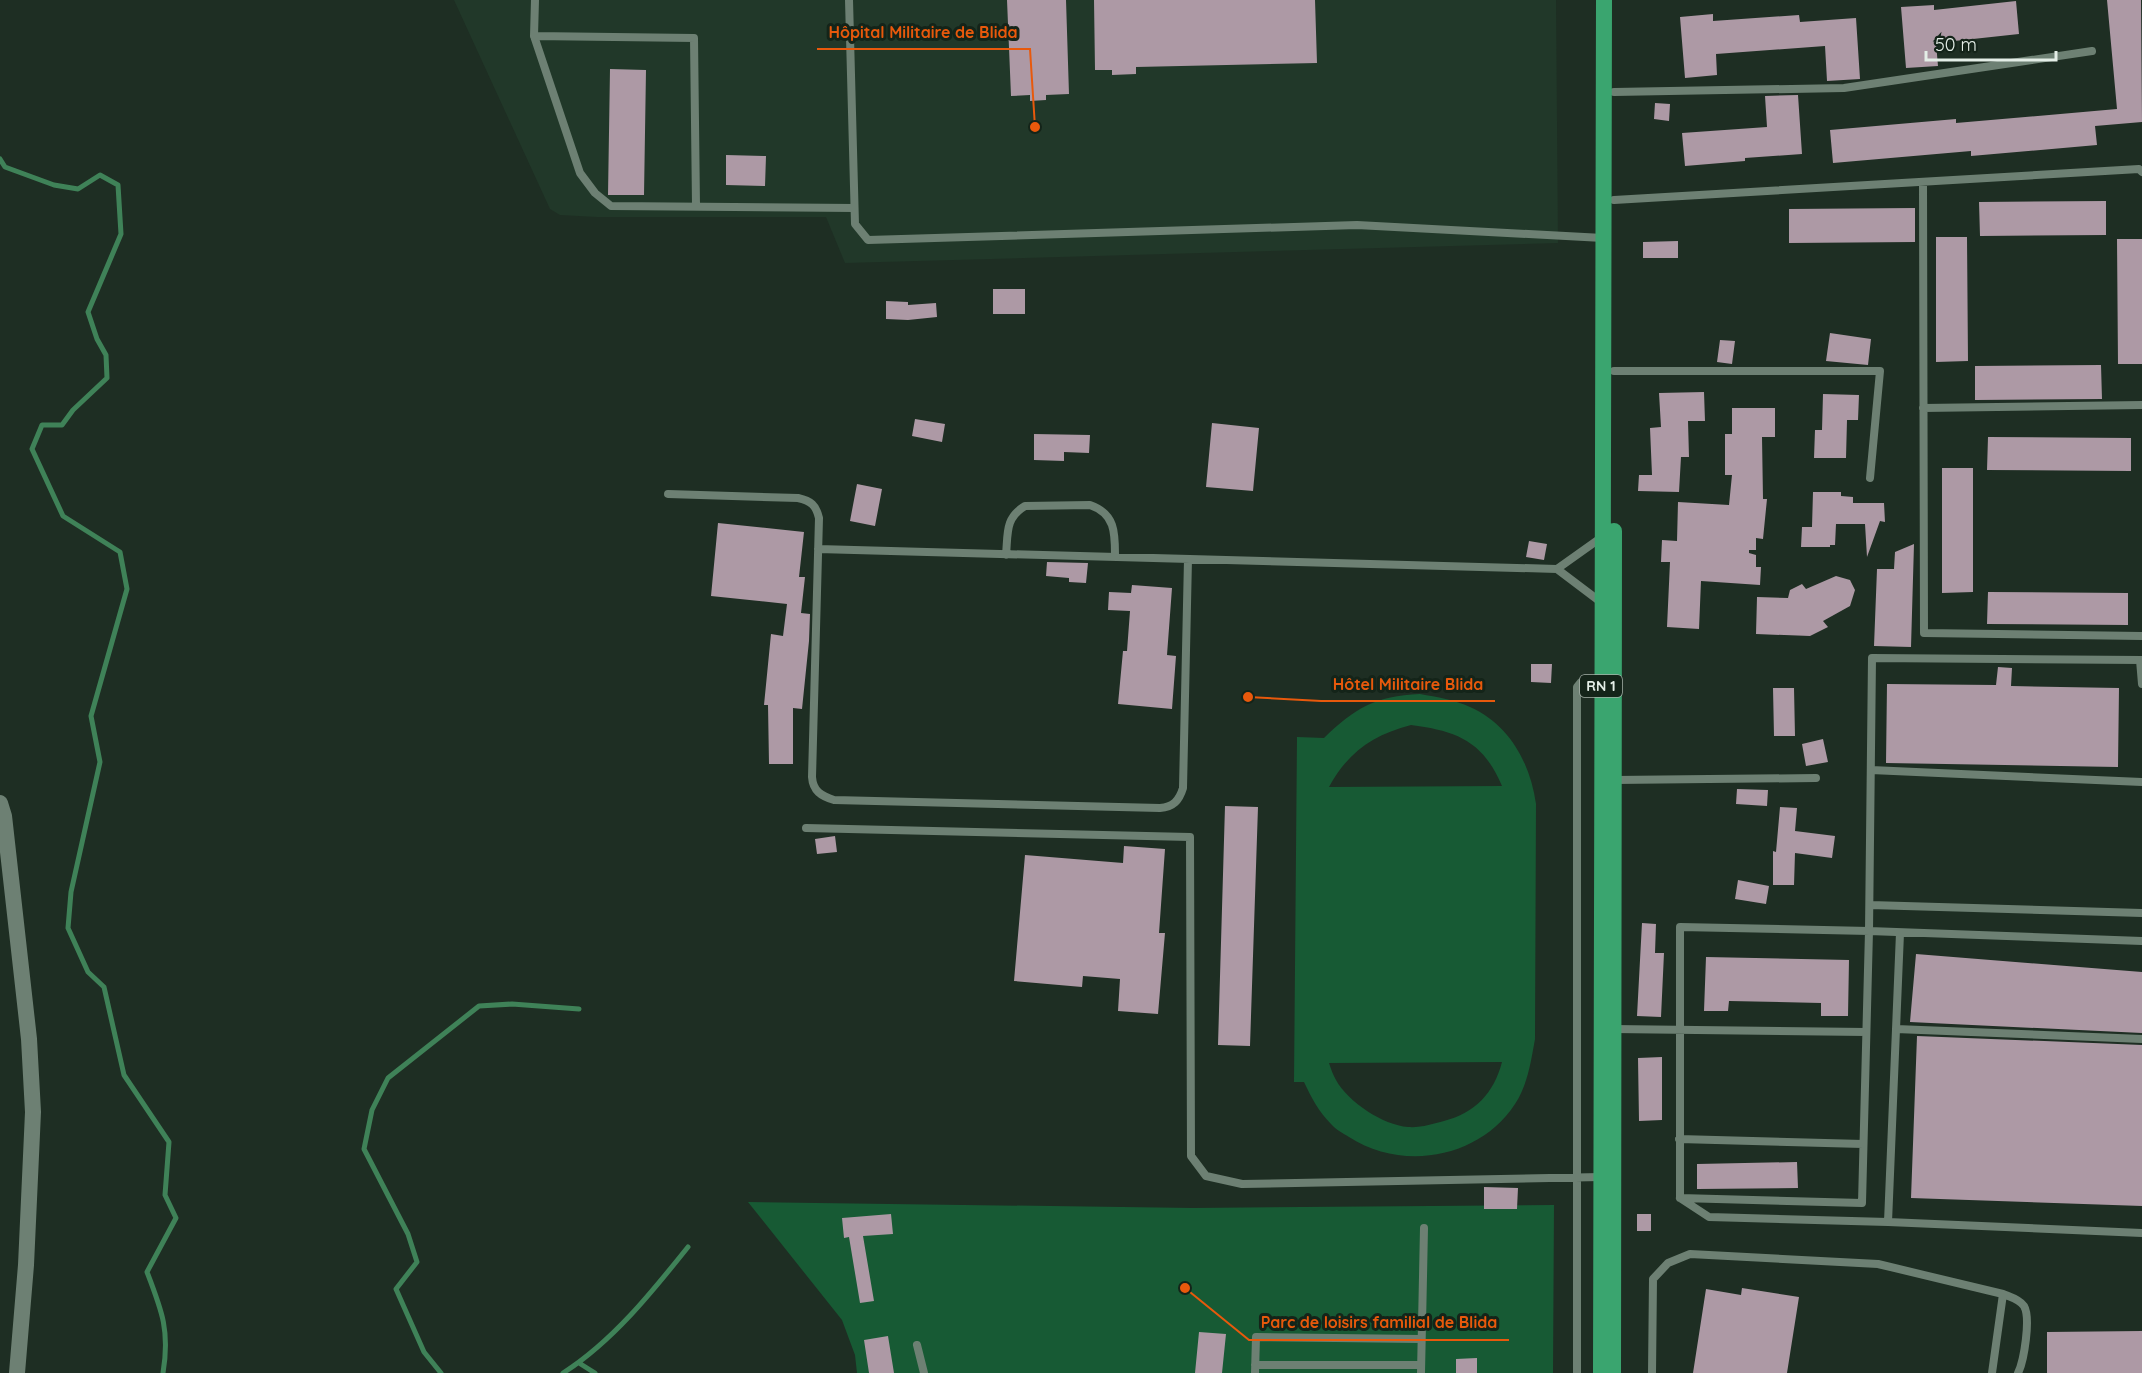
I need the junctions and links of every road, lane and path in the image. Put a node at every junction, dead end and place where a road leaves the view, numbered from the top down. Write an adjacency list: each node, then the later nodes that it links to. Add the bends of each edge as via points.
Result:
1 (535, 0): 5 (lane)
2 (849, 0): 12 (lane)
3 (1604, 0): 13 (main road, RN 1)
4 (1614, 0): 7 (main road, RN 1)
5 (534, 36): 11 (lane, via 580,173 595,193 611,206); 11 (lane, via 694,38)
6 (2092, 51): 7 (lane, via 1844,88)
7 (1614, 92): 10 (main road, RN 1)
8 (2142, 171): 9 (lane)
9 (1923, 182): 10 (lane); 16 (lane)
10 (1614, 200): 14 (main road, RN 1)
11 (696, 206): 12 (lane)
12 (854, 208): 13 (lane, via 855,224 868,240 1357,225)
13 (1603, 238): 19 (main road, RN 1)
14 (1614, 371): 17 (lane, via 1880,371); 32 (main road, RN 1)
15 (2142, 405): 16 (lane)
16 (1923, 408): 26 (lane, via 1924,633)
17 (1870, 478)
18 (668, 494): 20 (lane, via 808,500 819,518)
19 (1602, 537): 24 (lane); 25 (main road, RN 1)
20 (818, 549): 21 (lane); 23 (lane, via 812,777 818,792 834,800 1160,808 1175,803 1183,788)
21 (1006, 555): 22 (lane); 22 (lane, via 1011,519 1025,506 1090,505 1100,508 1110,519)
22 (1115, 558): 23 (lane)
23 (1188, 560): 24 (lane)
24 (1557, 568): 25 (lane)
25 (1602, 603): 28 (main road, RN 1)
26 (2142, 636)
27 (2141, 660): 29 (lane); 30 (lane, via 1872,658)
28 (1601, 684): 48 (main road, RN 1); 49 (lane, via 1581,682 1577,687)
29 (2142, 684)
30 (1871, 770): 33 (lane); 36 (lane)
31 (1816, 778): 32 (lane)
32 (1614, 780): 41 (main road, RN 1)
33 (2142, 782)
34 (0, 803): 59 (street, via 29,1039 33,1112)
35 (806, 828): 49 (lane, via 1190,837 1191,1156 1206,1176 1242,1184)
36 (1870, 905): 37 (lane); 38 (lane)
37 (2142, 913)
38 (1869, 931): 39 (lane); 43 (lane, via 1680,927); 44 (lane)
39 (1900, 933): 40 (lane); 42 (lane)
40 (2142, 941)
41 (1613, 1029): 43 (lane); 63 (main road, RN 1)
42 (1896, 1029): 45 (lane); 51 (lane)
43 (1680, 1030): 44 (lane); 46 (lane)
44 (1866, 1032): 47 (lane)
45 (2142, 1038)
46 (1679, 1139): 47 (lane); 50 (lane)
47 (1863, 1144): 50 (lane, via 1862,1203)
48 (1601, 1177): 49 (lane); 62 (main road, RN 1)
49 (1577, 1178): 61 (lane)
50 (1680, 1198): 51 (lane, via 1709,1217)
51 (1888, 1222): 53 (lane)
52 (1424, 1228): 55 (lane)
53 (2142, 1233)
54 (2003, 1294): 64 (lane, via 1878,1263 1690,1254 1668,1263 1653,1279); 65 (lane); 66 (lane, via 2024,1306 2027,1319)
55 (1421, 1339): 57 (lane, via 1256,1337); 58 (lane)
56 (917, 1345): 60 (lane)
57 (1255, 1369): 58 (lane)
58 (1421, 1369)
59 (17, 1373)
60 (924, 1373)
61 (1577, 1373)
62 (1602, 1373)
63 (1613, 1373)
64 (1652, 1373)
65 (1992, 1373)
66 (2018, 1373)

